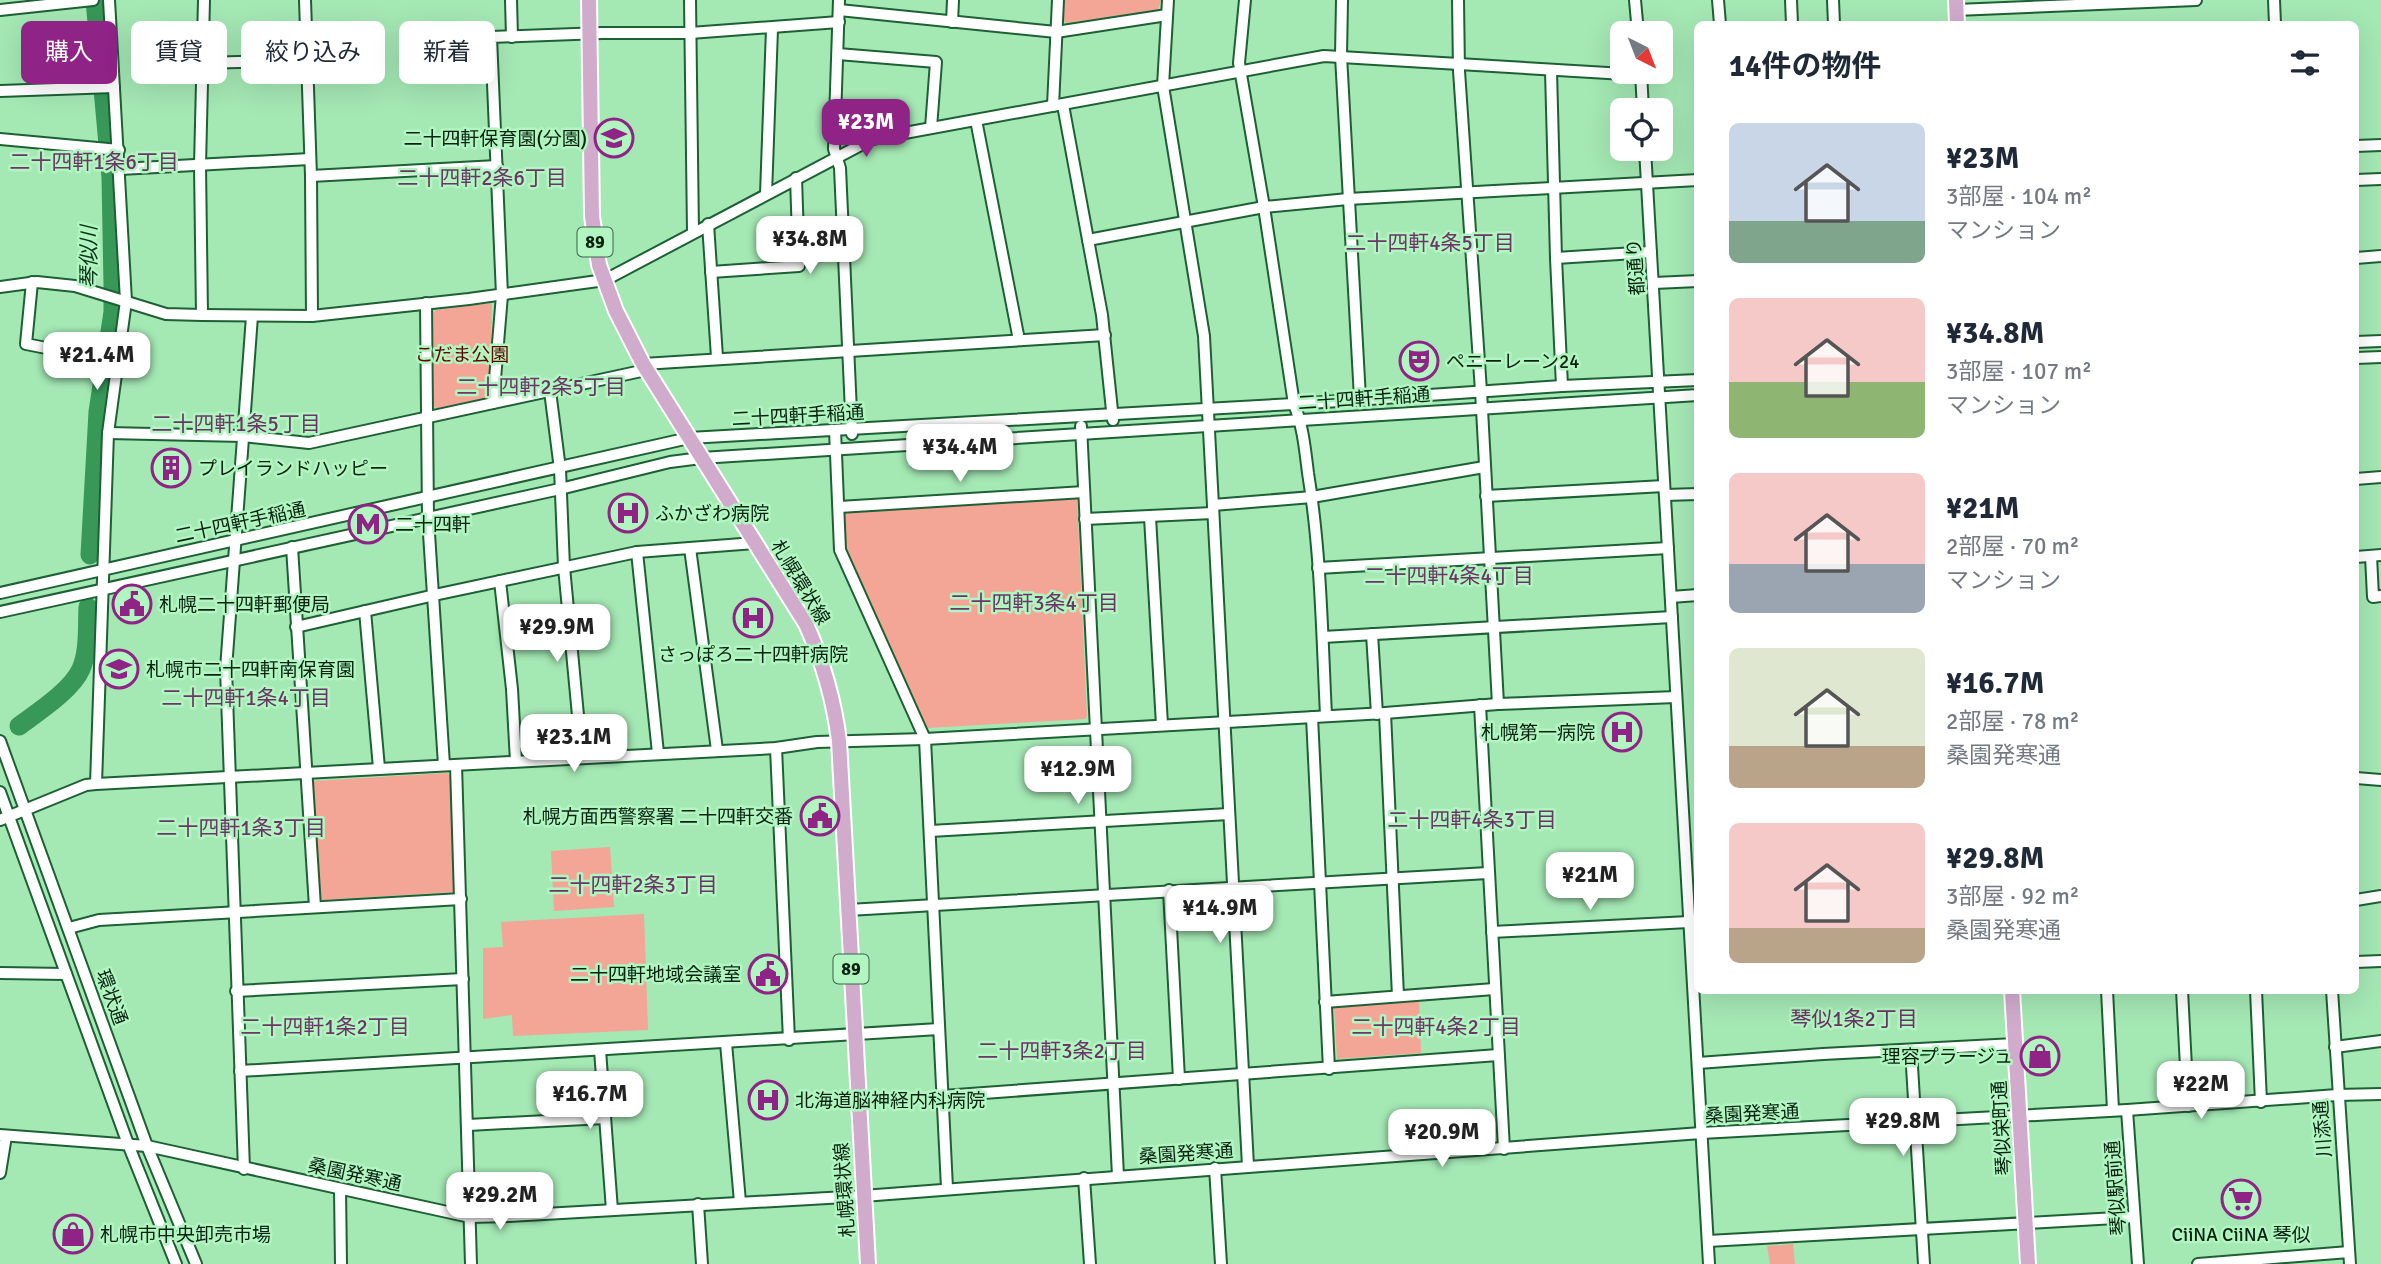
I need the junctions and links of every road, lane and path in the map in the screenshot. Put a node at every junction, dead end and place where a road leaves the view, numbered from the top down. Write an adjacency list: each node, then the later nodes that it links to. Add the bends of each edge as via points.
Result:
1 (91, 0): 21 (street)
2 (109, 0): 47 (street)
3 (204, 0): 24 (street)
4 (304, 0): 25 (street)
5 (511, 0): 37 (street)
6 (589, 0): 36 (main road, 札幌環状線 / 89)
7 (690, 0): 35 (street)
8 (953, 0): 32 (street)
9 (1058, 0): 34 (street)
10 (1168, 0): 23 (street)
11 (1245, 0): 42 (street)
12 (1342, 0): 39 (street)
13 (1458, 0): 40 (street)
14 (1635, 0): 26 (street)
15 (1718, 0): 27 (street)
16 (1791, 0): 28 (street)
17 (1833, 0): 29 (street)
18 (2196, 0): 22 (street)
19 (2274, 0): 30 (street)
20 (839, 5): 31 (street); 32 (street)
21 (0, 10)
22 (1956, 11)
23 (1167, 15): 34 (street); 46 (street)
24 (203, 21)
25 (305, 21)
26 (1637, 21)
27 (1720, 21)
28 (1792, 21)
29 (1834, 21)
30 (2275, 21)
31 (839, 22): 33 (street); 38 (street)
32 (952, 22): 34 (street)
33 (772, 29): 35 (street); 70 (street)
34 (1056, 32): 49 (street)
35 (690, 33): 36 (street); 75 (street)
36 (589, 34): 37 (street); 82 (main road, 札幌環状線 / 89, via 592,216)
37 (512, 37): 60 (street, via 491,37)
38 (838, 54): 51 (street, via 936,62); 56 (street)
39 (1341, 56): 40 (street); 42 (street); 71 (street)
40 (1459, 65): 41 (street); 69 (street)
41 (1551, 71): 43 (street); 68 (street)
42 (1242, 72): 46 (street); 72 (street)
43 (1610, 73)
44 (202, 84): 59 (street)
45 (308, 84): 57 (street)
46 (1163, 86): 49 (street); 73 (street)
47 (112, 87): 48 (street); 55 (street)
48 (0, 91)
49 (1058, 106): 50 (street); 76 (street)
50 (976, 120): 51 (street); 94 (street)
51 (931, 128): 56 (street, via 872,139)
52 (0, 139): 55 (street)
53 (2381, 145): 54 (street)
54 (2359, 146)
55 (115, 149): 61 (street)
56 (836, 157): 63 (street); 97 (street)
57 (310, 159): 59 (street); 62 (street)
58 (1646, 161): 67 (street, 都通り)
59 (200, 165): 61 (street); 90 (street)
60 (497, 166): 62 (street); 87 (street)
61 (120, 169): 88 (street)
62 (311, 176): 92 (street)
63 (796, 178): 70 (street); 81 (street, via 799,266)
64 (2381, 179): 66 (street)
65 (1694, 180): 67 (street)
66 (2359, 180)
67 (1647, 183): 68 (street); 77 (street, 都通り)
68 (1554, 188): 69 (street); 79 (street)
69 (1467, 193): 71 (street); 107 (street)
70 (766, 194): 74 (street)
71 (1349, 199): 72 (street); 109 (street)
72 (1264, 207): 73 (street); 112 (street)
73 (1185, 220): 76 (street); 113 (street, via 1204,336)
74 (708, 225): 75 (street); 81 (street)
75 (693, 232): 82 (street)
76 (1088, 240): 93 (street)
77 (1651, 253): 79 (street); 85 (street, 都通り)
78 (2381, 256): 80 (street)
79 (1556, 258): 105 (street)
80 (2359, 258)
81 (711, 272): 99 (street)
82 (605, 280): 87 (street); 102 (main road, 札幌環状線 / 89)
83 (1694, 281): 85 (street)
84 (32, 282): 86 (street); 88 (street, via 75,286); 101 (street, via 26,344)
85 (1654, 283): 104 (street, 都通り)
86 (0, 287)
87 (502, 295): 89 (street); 111 (street)
88 (124, 300): 90 (street, via 166,314); 101 (street)
89 (426, 303): 92 (street); 117 (street)
90 (202, 315): 91 (street)
91 (252, 316): 92 (street); 125 (street)
92 (312, 316)
93 (1105, 335): 94 (street); 115 (street)
94 (1019, 340): 97 (street)
95 (2381, 341): 96 (street)
96 (2359, 342)
97 (848, 350): 99 (street); 120 (street)
98 (2381, 357): 100 (street)
99 (718, 358): 102 (street)
100 (2359, 358)
101 (110, 360): 123 (street)
102 (644, 367): 106 (street); 126 (main road, 札幌環状線 / 89)
103 (1694, 380): 104 (street, 二十四軒手稲通)
104 (1658, 382): 105 (street, 二十四軒手稲通); 110 (street, 都通り)
105 (1562, 386): 107 (street, 二十四軒手稲通)
106 (550, 391): 111 (street); 131 (street)
107 (1481, 391): 109 (street, 二十四軒手稲通); 114 (street)
108 (1694, 395): 110 (street, 二十四軒手稲通)
109 (1360, 398): 112 (street, 二十四軒手稲通)
110 (1659, 398): 114 (street, 二十四軒手稲通); 135 (street, 都通り)
111 (493, 403): 117 (street)
112 (1293, 404): 113 (street, 二十四軒手稲通); 118 (street)
113 (1206, 408): 115 (street, 二十四軒手稲通); 119 (street)
114 (1482, 409): 118 (street, 二十四軒手稲通); 130 (street)
115 (1112, 415): 116 (street, 二十四軒手稲通); 122 (street)
116 (1080, 416): 120 (street, 二十四軒手稲通); 124 (street)
117 (426, 418): 125 (street, via 309,443); 140 (street)
118 (1300, 420): 119 (street, 二十四軒手稲通); 139 (street)
119 (1208, 426): 122 (street, 二十四軒手稲通); 142 (street)
120 (852, 429): 121 (street, 二十四軒手稲通); 127 (street)
121 (835, 430): 126 (street, 二十四軒手稲通); 128 (street)
122 (1113, 431): 124 (street, 二十四軒手稲通)
123 (108, 433): 125 (street); 157 (street)
124 (1081, 433): 127 (street, 二十四軒手稲通); 136 (street)
125 (243, 436): 146 (street)
126 (689, 439): 129 (main road, 札幌環状線 / 89); 131 (street, 二十四軒手稲通)
127 (853, 447): 128 (street, 二十四軒手稲通)
128 (835, 448): 129 (street, 二十四軒手稲通); 141 (street)
129 (701, 458): 134 (street, 二十四軒手稲通); 147 (main road, 札幌環状線 / 89)
130 (1484, 467): 138 (street); 139 (street)
131 (560, 469): 134 (street); 140 (street, 二十四軒手稲通)
132 (2381, 477): 133 (street)
133 (2359, 479)
134 (560, 489): 144 (street, 二十四軒手稲通); 155 (street)
135 (1664, 491): 137 (street); 138 (street); 150 (street, 都通り)
136 (1084, 492): 141 (street); 145 (street)
137 (1694, 494)
138 (1486, 496): 153 (street)
139 (1312, 497): 142 (street); 156 (street)
140 (428, 498): 144 (street); 146 (street, 二十四軒手稲通)
141 (839, 507): 181 (street, via 840,551)
142 (1213, 509): 143 (street); 178 (street)
143 (1150, 517): 145 (street); 179 (street)
144 (428, 518): 148 (street, 二十四軒手稲通); 161 (street)
145 (1085, 519): 180 (street)
146 (237, 541): 154 (street); 157 (street, 二十四軒手稲通)
147 (755, 544): 149 (street); 183 (main road, 札幌環状線 / 89, via 806,624 833,700)
148 (292, 547): 154 (street, 二十四軒手稲通); 169 (street)
149 (690, 548): 151 (street); 185 (street)
150 (1668, 548): 153 (street); 164 (street, 都通り)
151 (638, 552): 155 (street); 186 (street)
152 (2376, 555): 163 (street, via 2373,597)
153 (1490, 559): 156 (street); 168 (street)
154 (234, 561): 159 (street, 二十四軒手稲通); 192 (street, via 226,669)
155 (565, 567): 158 (street); 187 (street)
156 (1318, 568): 171 (street)
157 (102, 570): 159 (street); 160 (street, 二十四軒手稲通)
158 (500, 581): 161 (street); 188 (street)
159 (101, 588): 166 (street, 二十四軒手稲通); 195 (street)
160 (0, 593)
161 (432, 595): 165 (street); 189 (street)
162 (1694, 595): 164 (street)
163 (2381, 596)
164 (1671, 597): 167 (street, 都通り)
165 (365, 611): 169 (street); 190 (street)
166 (0, 612)
167 (1672, 617): 168 (street); 172 (street, 都通り)
168 (1495, 626): 170 (street); 173 (street)
169 (296, 627): 191 (street)
170 (1372, 634): 171 (street); 175 (street)
171 (1323, 637): 176 (street)
172 (1676, 697): 173 (street); 213 (street, 都通り)
173 (1498, 704): 174 (street)
174 (1480, 705): 175 (street); 202 (street)
175 (1381, 714): 176 (street); 203 (street)
176 (1326, 715): 177 (street)
177 (1312, 717): 178 (street); 204 (street)
178 (1224, 722): 179 (street); 198 (street)
179 (1162, 725): 180 (street)
180 (1095, 729): 181 (street); 200 (street)
181 (925, 739): 183 (street); 201 (street)
182 (0, 741): 197 (street, 環状通)
183 (839, 741): 184 (street); 214 (main road, 札幌環状線 / 89)
184 (776, 748): 185 (street); 235 (street)
185 (717, 750): 186 (street)
186 (658, 753): 187 (street)
187 (582, 758): 188 (street)
188 (516, 761): 189 (street)
189 (450, 765): 190 (street); 209 (street)
190 (379, 768): 191 (street)
191 (307, 773): 192 (street); 212 (street)
192 (230, 778): 195 (street); 215 (street)
193 (2359, 778): 194 (street)
194 (2381, 780)
195 (96, 784): 197 (street)
196 (0, 792): 199 (street, 環状通)
197 (25, 810): 199 (street); 217 (street, 環状通)
198 (1229, 814): 200 (street); 205 (street)
199 (5, 818): 222 (street, 環状通)
200 (1100, 821): 201 (street); 207 (street)
201 (930, 831): 211 (street)
202 (1489, 873): 203 (street); 218 (street)
203 (1392, 878): 204 (street); 231 (street)
204 (1320, 882): 205 (street); 232 (street)
205 (1233, 886): 206 (street); 247 (street)
206 (1169, 890): 207 (street); 248 (street)
207 (1103, 894): 211 (street); 249 (street)
208 (2381, 896): 210 (street)
209 (461, 899): 212 (street); 223 (street)
210 (2359, 900)
211 (933, 905): 214 (street); 233 (street)
212 (315, 907): 215 (street)
213 (1693, 909): 216 (street, 都通り)
214 (848, 910): 234 (main road, 札幌環状線 / 89)
215 (233, 912): 217 (street, via 99,920); 225 (street)
216 (1689, 922): 218 (street); 244 (street, 都通り)
217 (69, 928): 264 (street, 環状通)
218 (1492, 932): 224 (street)
219 (2381, 961): 220 (street)
220 (2359, 962)
221 (0, 973): 222 (street)
222 (66, 974): 263 (street, 環状通)
223 (463, 979): 225 (street); 243 (street)
224 (1494, 989): 231 (street); 242 (street)
225 (236, 991): 246 (street)
226 (2012, 994): 238 (main road, 琴似栄町通)
227 (2107, 994): 255 (street)
228 (2182, 994): 254 (street)
229 (2256, 994): 253 (street)
230 (2332, 994): 239 (street, 川添通)
231 (1398, 996): 232 (street)
232 (1325, 1002): 245 (street)
233 (939, 1030): 234 (street); 252 (street)
234 (854, 1036): 235 (street); 274 (main road, 札幌環状線 / 89)
235 (789, 1040): 237 (street)
236 (2381, 1041): 239 (street)
237 (726, 1043): 240 (street); 275 (street)
238 (2015, 1044): 241 (street); 257 (main road, 琴似栄町通)
239 (2335, 1047): 251 (street, 川添通)
240 (600, 1050): 243 (street); 258 (street)
241 (1912, 1050): 244 (street); 259 (street)
242 (1498, 1055): 245 (street); 265 (street)
243 (466, 1058): 246 (street); 260 (street)
244 (1698, 1063): 261 (street, 都通り)
245 (1329, 1069): 247 (street)
246 (240, 1071): 268 (street)
247 (1243, 1075): 248 (street); 266 (street)
248 (1179, 1079): 249 (street)
249 (1112, 1083): 252 (street); 270 (street)
250 (2381, 1094): 251 (street, 桑園発寒通)
251 (2337, 1095): 253 (street, 桑園発寒通); 283 (street, 川添通)
252 (943, 1096): 272 (street)
253 (2261, 1102): 254 (street, 桑園発寒通)
254 (2188, 1106): 256 (street, 桑園発寒通)
255 (2113, 1110): 256 (street, 桑園発寒通); 257 (street, 桑園発寒通)
256 (2127, 1110): 279 (street, 琴似駅前通)
257 (2020, 1116): 259 (street, 桑園発寒通); 280 (main road, 琴似栄町通)
258 (605, 1118): 260 (street); 277 (street)
259 (1916, 1122): 261 (street, 桑園発寒通); 281 (street)
260 (468, 1125): 278 (street)
261 (1701, 1133): 265 (street, 桑園発寒通); 282 (street, 都通り)
262 (3, 1135): 263 (street, 桑園発寒通); 269 (street)
263 (128, 1144): 264 (street, 桑園発寒通); 285 (street, 環状通)
264 (147, 1146): 268 (street, 桑園発寒通); 286 (street, 環状通)
265 (1504, 1149): 266 (street, 桑園発寒通)
266 (1248, 1166): 267 (street, 桑園発寒通)
267 (1215, 1168): 270 (street, 桑園発寒通); 292 (street)
268 (244, 1169): 273 (street, 桑園発寒通)
269 (0, 1173)
270 (1118, 1176): 271 (street, 桑園発寒通)
271 (1084, 1178): 272 (street, 桑園発寒通); 291 (street)
272 (947, 1188): 274 (street, 桑園発寒通)
273 (340, 1189): 278 (street, 桑園発寒通); 287 (street)
274 (863, 1196): 275 (street, 桑園発寒通); 290 (main road, 札幌環状線 / 89)
275 (740, 1202): 276 (street, 桑園発寒通)
276 (698, 1204): 277 (street, 桑園発寒通); 289 (street)
277 (612, 1210): 278 (street, 桑園発寒通)
278 (470, 1217): 288 (street)
279 (2134, 1217): 280 (street); 296 (street, 琴似駅前通)
280 (2026, 1222): 281 (street); 295 (main road, 琴似栄町通)
281 (1922, 1227): 282 (street); 294 (street)
282 (1708, 1241): 293 (street, 都通り)
283 (2349, 1252): 284 (street); 298 (street, 川添通)
284 (2214, 1263): 297 (street)
285 (176, 1264)
286 (196, 1264)
287 (341, 1264)
288 (471, 1264)
289 (702, 1264)
290 (868, 1264)
291 (1090, 1264)
292 (1222, 1264)
293 (1709, 1264)
294 (1924, 1264)
295 (2028, 1264)
296 (2138, 1264)
297 (2198, 1264)
298 (2350, 1264)

